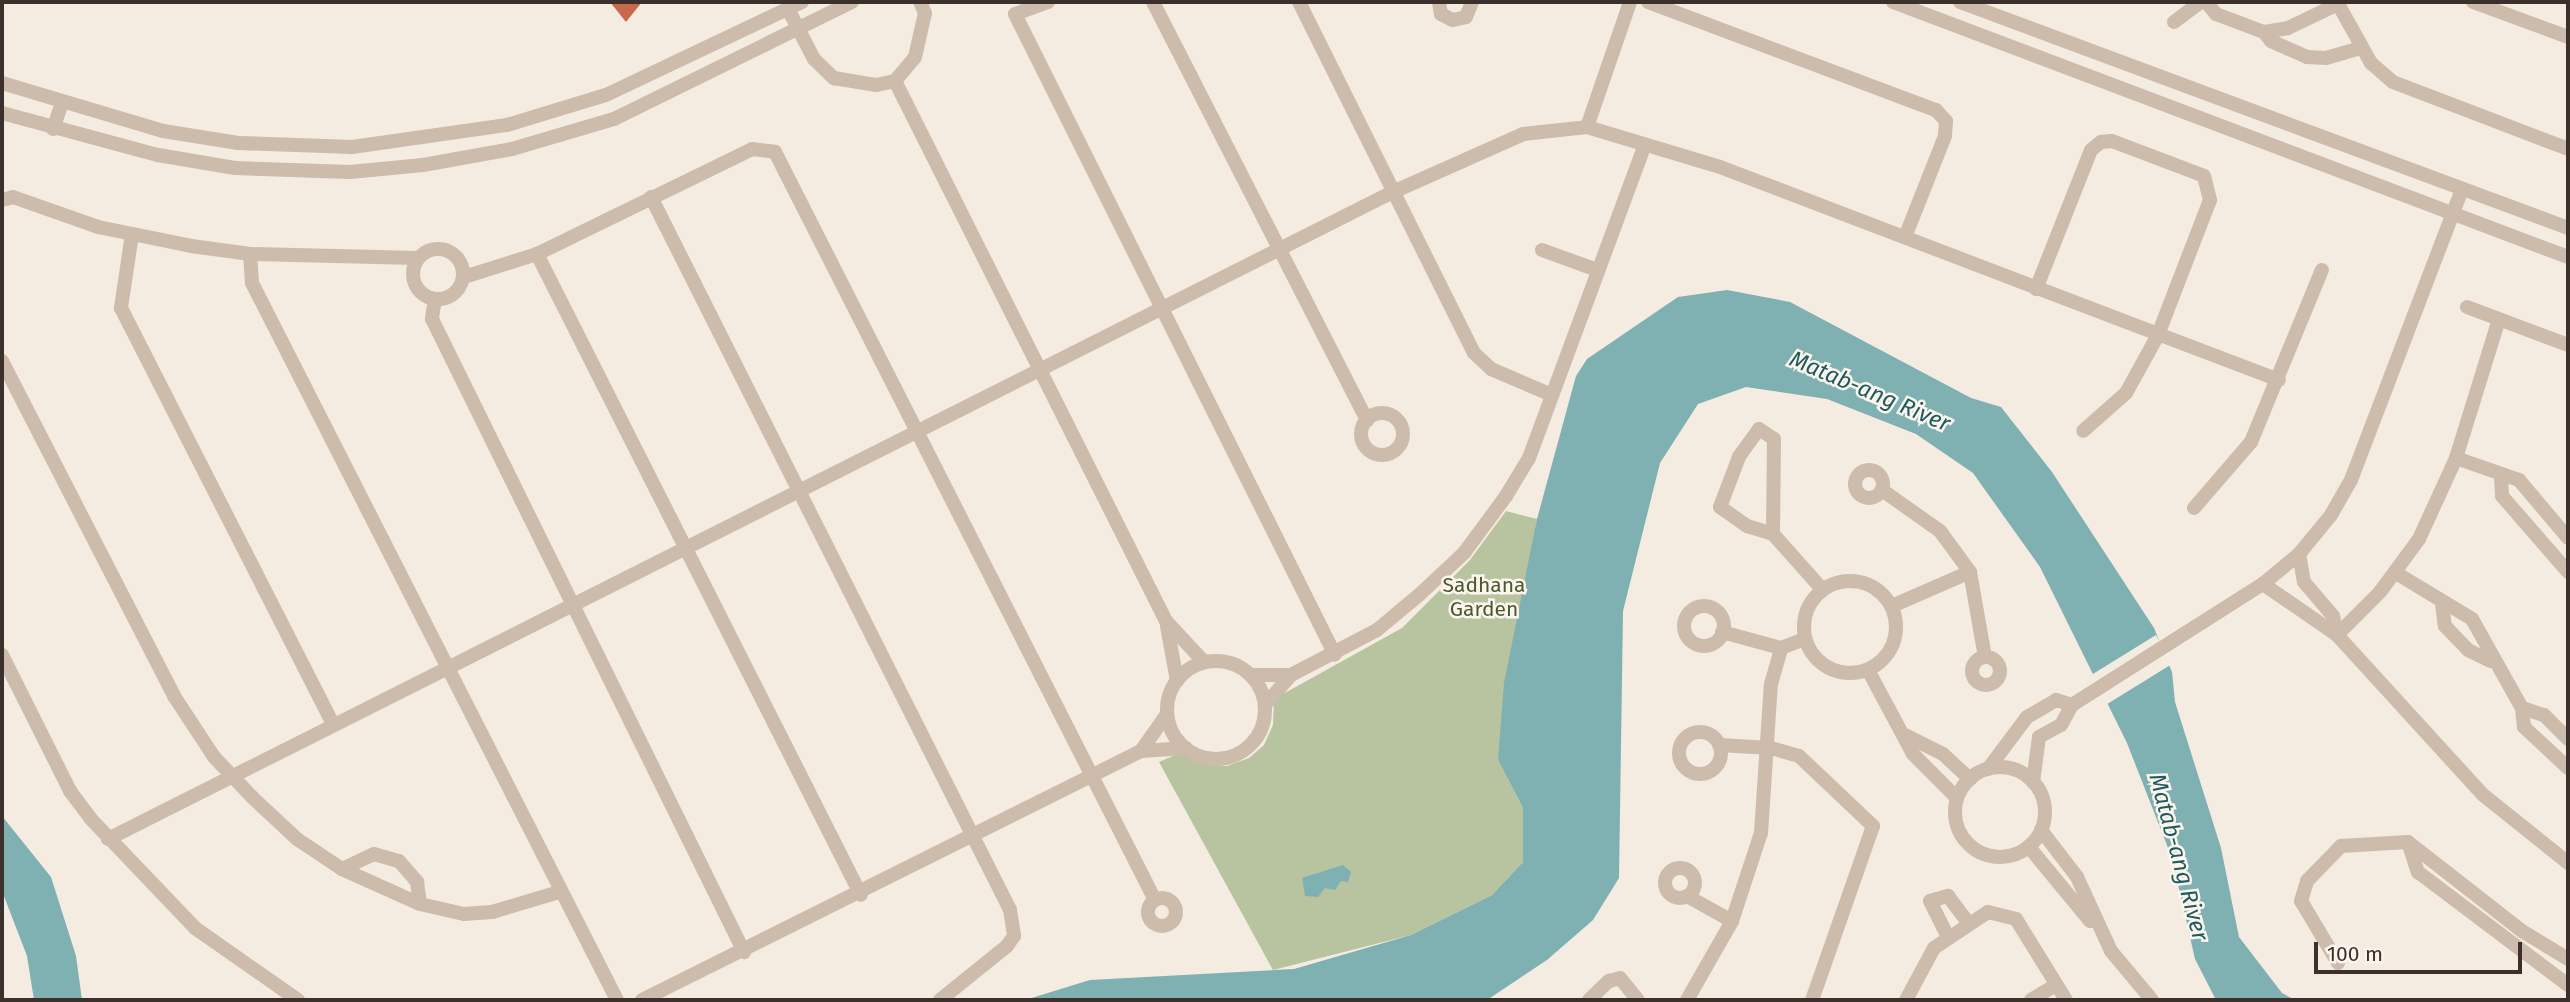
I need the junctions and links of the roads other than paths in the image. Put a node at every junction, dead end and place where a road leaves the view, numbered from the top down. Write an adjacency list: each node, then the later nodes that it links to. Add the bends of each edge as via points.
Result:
1 (852, 2): 18 (street)
2 (920, 2): 22 (street, via 923,37 915,57)
3 (1048, 2): 52 (street, via 1015,14)
4 (1153, 2): 43 (street)
5 (1299, 2): 33 (street)
6 (1439, 2): 7 (street, via 1441,14 1453,20 1466,17)
7 (1472, 2)
8 (1630, 2): 27 (street)
9 (1648, 2): 39 (street, via 1936,110 1946,121 1945,136)
10 (1893, 2): 36 (street)
11 (1960, 2): 32 (street)
12 (2201, 2): 17 (street)
13 (2206, 2): 19 (street, via 2216,14)
14 (2473, 2): 20 (street)
15 (2338, 3): 19 (street, via 2288,28); 21 (street)
16 (795, 5): 18 (street); 26 (street, via 606,96)
17 (2174, 22)
18 (798, 29): 22 (street, via 834,78 858,85); 29 (street, via 614,119)
19 (2264, 32): 21 (street, via 2271,41 2308,57 2326,58)
20 (2568, 37)
21 (2361, 48): 31 (street, via 2393,82)
22 (895, 81): 57 (street)
23 (2, 83): 24 (street)
24 (62, 103): 26 (street, via 163,131 288,146 379,144); 28 (street)
25 (2, 113): 28 (street)
26 (545, 115): 29 (street)
27 (1587, 127): 30 (street); 33 (street, via 1523,134)
28 (53, 129): 29 (street, via 158,155 289,171 423,165)
29 (552, 138)
30 (1645, 145): 39 (street, via 1720,166); 46 (street)
31 (2568, 149)
32 (2462, 190): 36 (street); 37 (street)
33 (1393, 192): 43 (street); 59 (street, via 1474,353 1491,369)
34 (651, 197): 42 (street); 61 (street, via 752,149 775,152); 65 (street)
35 (2, 200): 38 (street, via 13,197)
36 (2453, 215): 44 (street); 71 (street, via 2351,480)
37 (2568, 228)
38 (132, 234): 41 (street); 99 (street, via 121,308)
39 (1905, 237): 49 (street)
40 (1542, 250): 46 (street)
41 (250, 254): 45 (street); 90 (street, via 252,283)
42 (537, 254): 48 (street); 70 (street)
43 (1278, 254): 52 (street); 60 (street)
44 (2568, 257)
45 (416, 258): 48 (street, via 429,249 444,250 459,260); 50 (street, via 412,271 416,288)
46 (1597, 270): 59 (street)
47 (2322, 271): 58 (street)
48 (464, 277): 50 (street, via 450,296)
49 (2036, 289): 54 (street); 54 (street, via 2091,150 2112,141 2203,176 2210,188)
50 (435, 299): 78 (street, via 432,319)
51 (2467, 307): 53 (street)
52 (1164, 309): 57 (street); 86 (street)
53 (2499, 319): 55 (street); 63 (street)
54 (2158, 335): 58 (street); 62 (street, via 2126,393)
55 (2568, 345)
56 (2, 361): 108 (street, via 174,696)
57 (1041, 369): 61 (street); 80 (street)
58 (2278, 380): 67 (street, via 2237,463)
59 (1552, 395): 86 (street, via 1529,458 1464,553 1377,630)
60 (1367, 420)
61 (917, 430): 65 (street); 109 (street)
62 (2083, 431)
63 (2456, 458): 64 (street); 74 (street, via 2419,539)
64 (2501, 476): 69 (street, via 2519,480); 73 (street, via 2502,496)
65 (800, 488): 70 (street); 114 (street)
66 (1882, 490): 72 (street, via 1940,531)
67 (2194, 508)
68 (1773, 534): 68 (street, via 1774,439 1759,429 1739,457 1720,507 1747,526); 76 (street)
69 (2568, 538)
70 (688, 546): 78 (street); 121 (street)
71 (2299, 554): 75 (street); 82 (street, via 2304,582 2333,616)
72 (1970, 572): 79 (street); 87 (street)
73 (2568, 572)
74 (2396, 573): 77 (street); 82 (street)
75 (2263, 584): 82 (street); 96 (street)
76 (1822, 589): 79 (street, via 1845,581 1868,584); 83 (street, via 1806,611)
77 (2442, 603): 88 (street, via 2445,626 2468,650); 88 (street, via 2460,607 2472,619 2488,640)
78 (569, 605): 90 (street); 129 (street)
79 (1892, 606): 91 (street, via 1896,628 1890,650)
80 (1166, 621): 89 (street); 94 (street)
81 (1722, 632): 84 (street)
82 (2337, 635): 118 (street, via 2482,794)
83 (1804, 639): 84 (street); 91 (street, via 1811,653 1829,668 1852,673)
84 (1781, 648): 104 (street, via 1771,684)
85 (2, 655): 115 (street, via 70,791)
86 (1335, 655): 93 (street)
87 (1985, 657)
88 (2491, 661): 97 (street)
89 (1204, 662): 92 (street, via 1229,663); 94 (street)
90 (446, 665): 99 (street); 120 (street)
91 (1868, 670): 100 (street, via 1885,708)
92 (1251, 675): 93 (street); 95 (street)
93 (1291, 675): 95 (street)
94 (1177, 681): 98 (street)
95 (1265, 705): 103 (street, via 1259,732 1240,752 1212,758)
96 (2072, 705): 107 (street, via 2056,700 2026,717); 111 (street, via 2061,725 2039,737)
97 (2522, 708): 101 (street, via 2544,715); 106 (street, via 2524,727)
98 (1167, 714): 103 (street); 105 (street)
99 (333, 724): 108 (street)
100 (1905, 735): 110 (street, via 1943,754); 112 (street, via 1913,754)
101 (2568, 739)
102 (1719, 745): 104 (street)
103 (1186, 748): 105 (street)
104 (1771, 748): 125 (street, via 1761,833); 141 (street, via 1810,764 1873,826)
105 (1141, 751): 109 (street)
106 (2568, 768)
107 (1988, 769): 110 (street); 111 (street, via 2013,769)
108 (231, 776): 115 (street); 119 (street, via 297,839)
109 (1091, 776): 114 (street); 123 (street)
110 (1970, 779): 112 (street)
111 (2033, 782): 113 (street, via 2043,796)
112 (1958, 797): 117 (street, via 1957,826 1974,849 2002,857)
113 (2041, 830): 117 (street); 127 (street, via 2077,877)
114 (975, 836): 121 (street); 138 (street, via 1010,910 1014,936)
115 (108, 839): 135 (street, via 195,928)
116 (2408, 842): 130 (street, via 2417,843 2522,931); 131 (street, via 2341,846 2308,881 2301,901); 132 (street, via 2418,872)
117 (2029, 847): 127 (street)
118 (2568, 863)
119 (342, 869): 124 (street); 124 (street, via 374,854 399,861 417,882)
120 (559, 892): 124 (street, via 492,912 464,914); 136 (street)
121 (861, 895): 129 (street)
122 (1687, 896): 125 (street)
123 (1155, 900)
124 (420, 904)
125 (1731, 921): 140 (street)
126 (1968, 923): 128 (street); 128 (street, via 1948,896 1930,901); 133 (street, via 1989,912 2016,919)
127 (2095, 926): 145 (street)
128 (1948, 937): 142 (street, via 1934,948)
129 (744, 952): 137 (street)
130 (2568, 959)
131 (2338, 963)
132 (2568, 985)
133 (2053, 987): 143 (street); 144 (street)
134 (1628, 998): 139 (street, via 1625,981 1614,978)
135 (298, 1000)
136 (617, 1000)
137 (642, 1000)
138 (940, 1000)
139 (1589, 1000)
140 (1687, 1000)
141 (1812, 1000)
142 (1906, 1000)
143 (2031, 1000)
144 (2066, 1000)
145 (2152, 1000)

